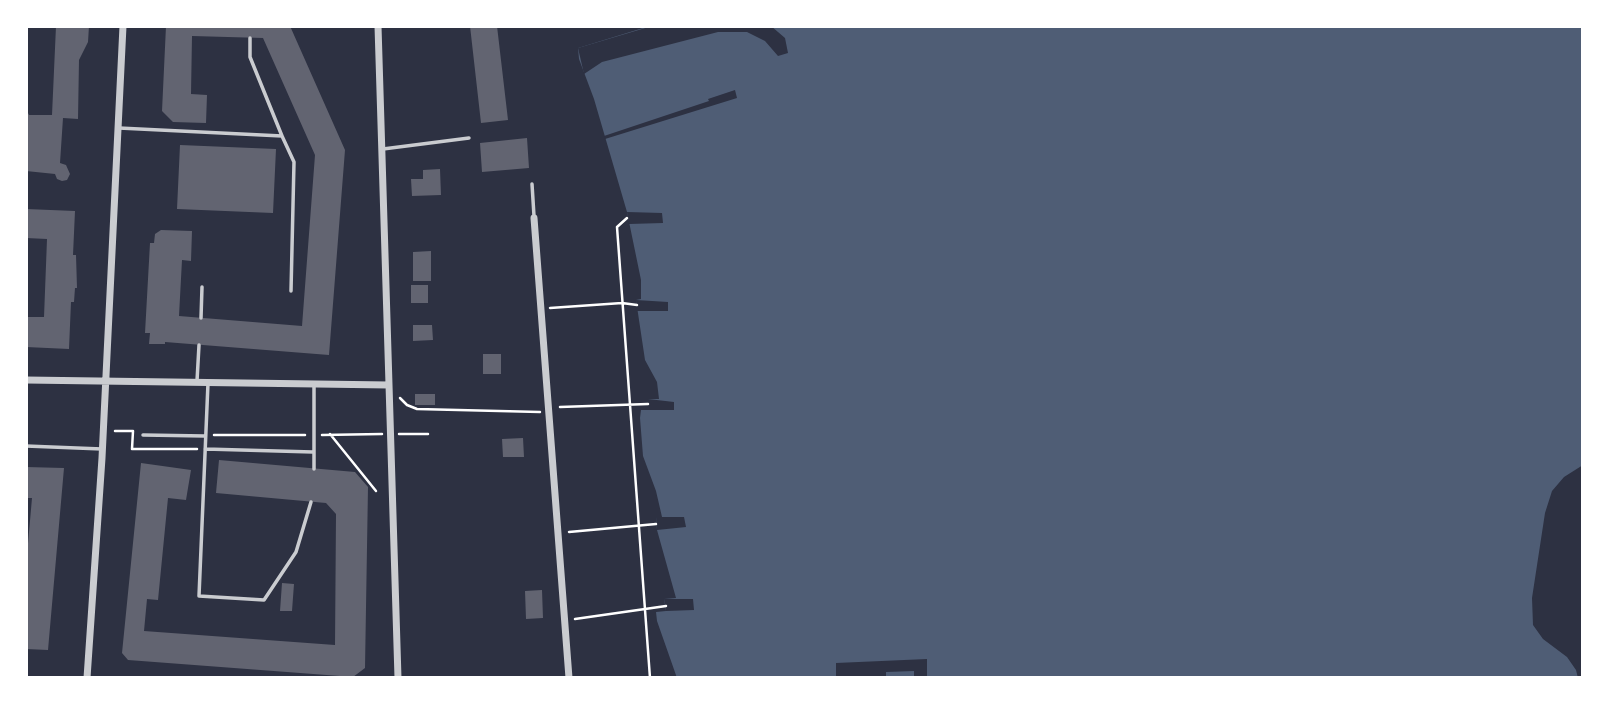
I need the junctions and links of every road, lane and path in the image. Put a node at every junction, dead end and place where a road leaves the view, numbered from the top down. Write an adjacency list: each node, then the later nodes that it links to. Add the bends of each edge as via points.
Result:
1 (123, 26): 4 (street)
2 (378, 26): 7 (street)
3 (250, 38): 5 (lane, via 250,57)
4 (118, 128): 5 (lane); 19 (street)
5 (282, 136): 12 (lane, via 295,162)
6 (469, 138): 7 (lane)
7 (383, 149): 23 (street)
8 (532, 184): 9 (lane)
9 (534, 218): 27 (street)
10 (627, 218): 13 (path, via 617,227)
11 (202, 287): 16 (lane)
12 (292, 291)
13 (622, 303): 14 (path); 15 (path); 24 (path)
14 (637, 305)
15 (550, 307)
16 (201, 318)
17 (199, 345): 20 (lane)
18 (26, 380): 19 (street)
19 (105, 381): 20 (street); 28 (street)
20 (197, 383): 21 (street)
21 (208, 383): 22 (street); 34 (lane)
22 (314, 384): 23 (street); 32 (lane)
23 (389, 385): 27 (path, via 417,409); 29 (street)
24 (630, 404): 25 (path); 26 (path); 43 (path)
25 (648, 404)
26 (556, 407)
27 (548, 412): 50 (street)
28 (103, 430): 34 (path, via 133,431 132,449 196,450); 36 (street)
29 (390, 434): 30 (path); 33 (path); 49 (street)
30 (428, 434)
31 (143, 435): 34 (lane)
32 (313, 435): 33 (path); 34 (path); 38 (lane)
33 (330, 435): 40 (path)
34 (205, 436): 37 (lane)
35 (26, 446): 36 (lane)
36 (102, 449): 48 (street)
37 (205, 449): 38 (lane); 41 (lane, via 199,596 264,600 296,552)
38 (313, 452): 39 (lane)
39 (314, 469)
40 (376, 491)
41 (311, 502)
42 (656, 524): 43 (path)
43 (639, 526): 44 (path); 46 (path)
44 (566, 533)
45 (666, 606): 46 (path)
46 (645, 611): 47 (path); 51 (path)
47 (572, 619)
48 (87, 678)
49 (398, 678)
50 (569, 678)
51 (650, 678)

